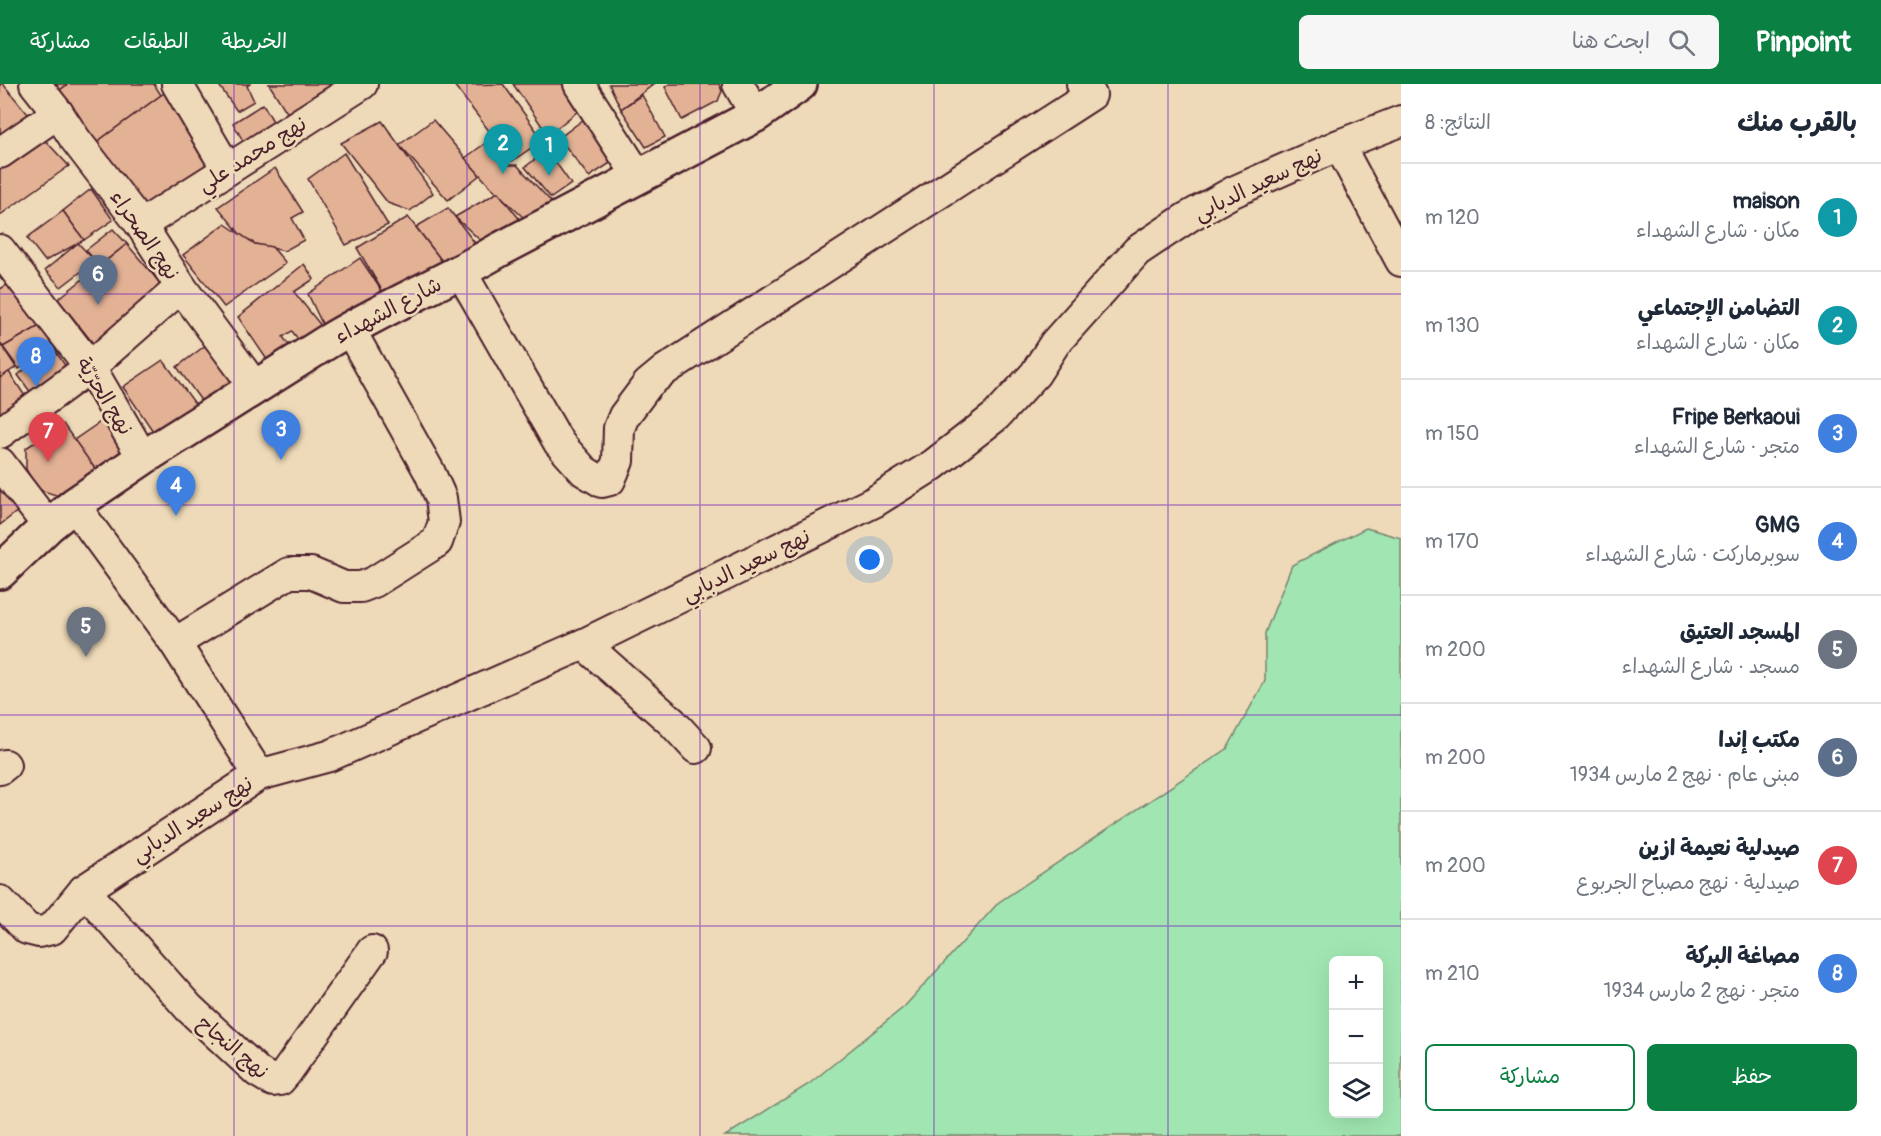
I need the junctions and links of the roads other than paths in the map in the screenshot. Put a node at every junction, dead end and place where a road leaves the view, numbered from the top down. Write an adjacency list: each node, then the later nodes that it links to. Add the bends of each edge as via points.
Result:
1 (35, 84): 8 (street, نهج الصحراء)
2 (177, 84): 13 (street)
3 (362, 84): 13 (street, نهج محمد علي)
4 (579, 84): 14 (street)
5 (738, 84): 9 (street)
6 (800, 84): 9 (main road, شارع الشهداء)
7 (1082, 84): 18 (street, via 1091,95 648,384 619,428 618,461 610,480 602,482 584,471 560,443)
8 (58, 112): 12 (street); 15 (street, نهج الصحراء)
9 (756, 115): 14 (main road, شارع الشهداء)
10 (1401, 121): 11 (street, نهج سعيد الدبابي)
11 (1339, 146): 17 (street); 30 (street, نهج سعيد الدبابي, via 1233,192 1137,251 996,416 933,465 874,502)
12 (0, 153)
13 (227, 169): 15 (street, نهج محمد علي)
14 (638, 176): 18 (main road, شارع الشهداء)
15 (141, 225): 19 (street, نهج الصحراء)
16 (0, 250): 21 (street, نهج الحرّيّة)
17 (1401, 261)
18 (461, 272): 20 (main road, شارع الشهداء)
19 (181, 287): 21 (street); 22 (street, نهج الصحراء)
20 (349, 328): 22 (main road, شارع الشهداء); 29 (street, via 441,498 444,522 437,542 361,587 344,587 311,573 289,573)
21 (90, 367): 23 (street); 24 (street, نهج الحرّيّة)
22 (255, 387): 24 (main road, شارع الشهداء)
23 (0, 433)
24 (143, 458): 26 (main road, شارع الشهداء)
25 (0, 463): 27 (street)
26 (74, 505): 27 (main road, شارع الشهداء); 29 (street)
27 (48, 526): 28 (main road, شارع الشهداء)
28 (0, 572)
29 (175, 644): 32 (street)
30 (584, 645): 31 (street); 32 (street, نهج سعيد الدبابي, via 329,756)
31 (696, 748)
32 (259, 775): 33 (street, نهج سعيد الدبابي)
33 (84, 890): 34 (street, نهج سعيد الدبابي, via 52,929 39,932 15,920); 35 (street, نهج النجاح, via 189,1008 273,1082 286,1073)
34 (0, 901)
35 (372, 951)

